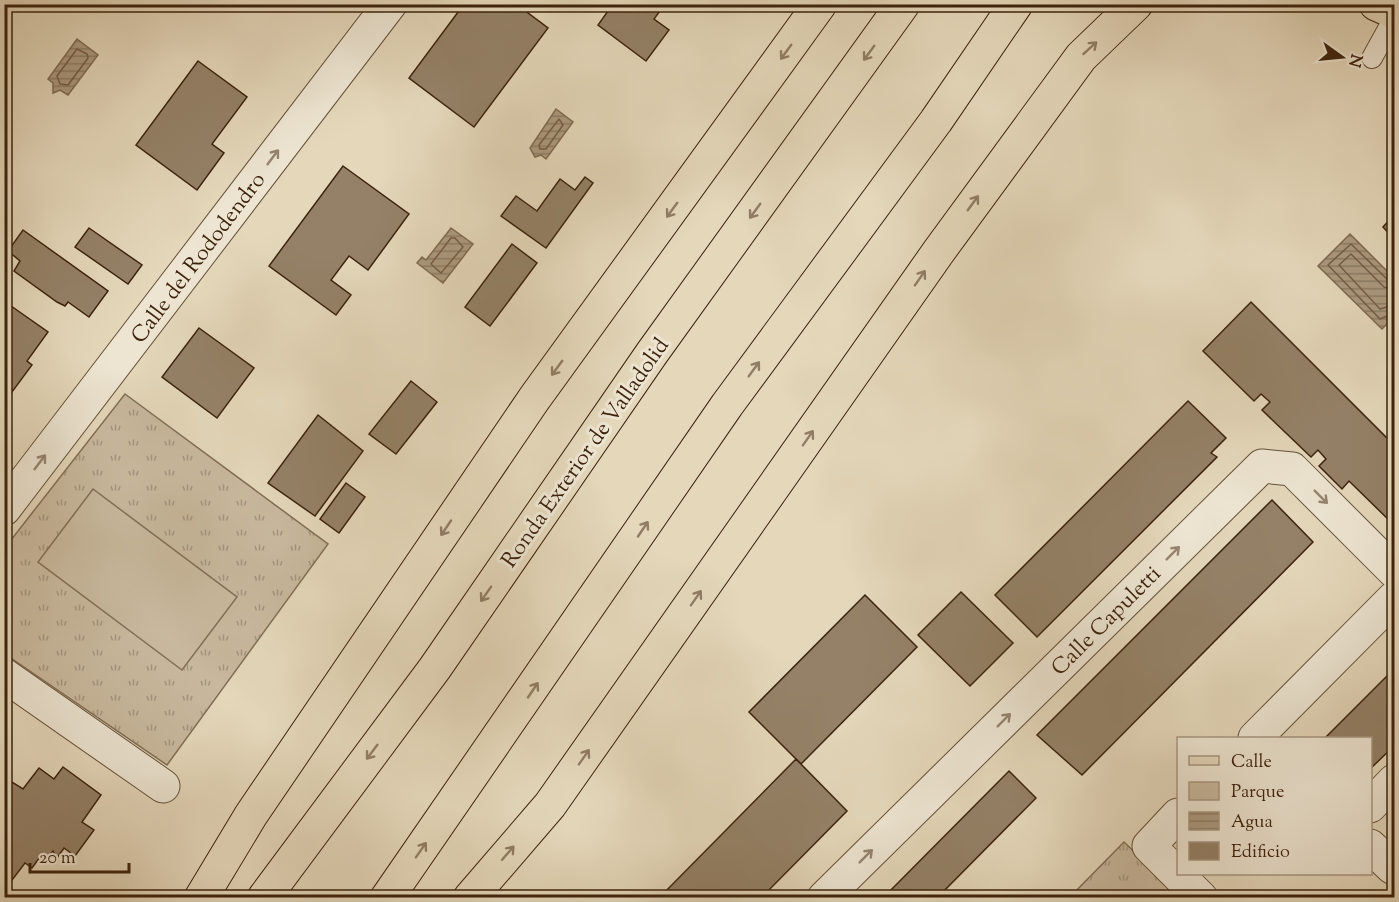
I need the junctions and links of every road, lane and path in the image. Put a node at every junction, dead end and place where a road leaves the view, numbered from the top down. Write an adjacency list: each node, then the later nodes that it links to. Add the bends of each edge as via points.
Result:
1 (390, 4): 10 (street, Calle del Rododendro, one-way to 1)
2 (820, 4): 23 (main road, one-way to 23, via 534,399 251,815)
3 (903, 4): 24 (main road, Ronda Exterior de Valladolid, one-way to 24, via 652,353 435,668)
4 (1016, 4): 25 (main road, one-way to 4, via 727,405 936,121)
5 (1136, 4): 26 (main road, one-way to 5, via 550,805 1054,92 1081,57)
6 (1376, 4): 7 (main road)
7 (1395, 12)
8 (1395, 18): 9 (lane)
9 (1372, 58)
10 (4, 509)
11 (1395, 571): 27 (street, Calle Capuletti, one-way to 11, via 1262,466 1292,469)
12 (1395, 598): 14 (street)
13 (4, 675): 16 (street)
14 (1256, 737)
15 (1394, 782): 17 (street)
16 (163, 786)
17 (1372, 805)
18 (1177, 818): 21 (street, via 1149,846)
19 (1372, 847): 20 (street, via 1392,867)
20 (1395, 865)
21 (1177, 873)
22 (1179, 875): 28 (street)
23 (201, 897)
24 (264, 897)
25 (387, 897)
26 (470, 897)
27 (824, 897)
28 (1201, 897)

